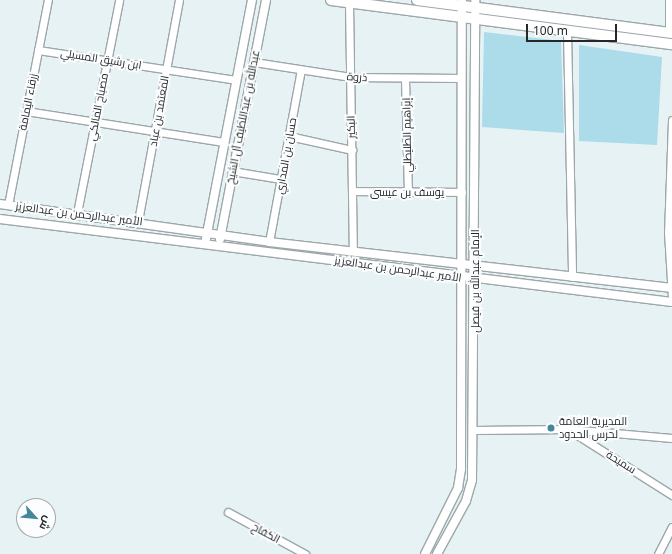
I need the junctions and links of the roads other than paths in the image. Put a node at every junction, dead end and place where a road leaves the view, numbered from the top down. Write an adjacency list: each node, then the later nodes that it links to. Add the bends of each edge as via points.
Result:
1 (48, 0): 17 (street, زرقاء اليمامة)
2 (119, 0): 18 (street, مصباح المالكي)
3 (179, 0): 20 (street, المعتمد بن عباد)
4 (252, 0): 25 (street, عبدالله بن عبداللطيف آل الشيخ)
5 (266, 0): 19 (street, عبدالله بن عبداللطيف آل الشيخ)
6 (331, 0): 9 (main road)
7 (417, 0): 10 (main road)
8 (669, 0): 15 (street)
9 (349, 3): 12 (main road); 22 (street, البكير)
10 (462, 3): 11 (main road); 12 (street, الإمام عبدالله بن فيصل)
11 (475, 3): 13 (street, الإمام عبدالله بن فيصل); 15 (main road)
12 (461, 19): 13 (main road); 23 (street, الإمام عبدالله بن فيصل)
13 (474, 20): 14 (main road); 29 (street, الإمام عبدالله بن فيصل)
14 (568, 32): 16 (main road); 56 (street)
15 (671, 32)
16 (672, 44)
17 (38, 50): 18 (street, ابن رشيق المسيلي); 26 (street, زرقاء اليمامة)
18 (107, 60): 20 (street, ابن رشيق المسيلي); 28 (street, مصباح المالكي)
19 (254, 62): 21 (street, ذروة); 37 (street, عبدالله بن عبداللطيف آل الشيخ)
20 (166, 69): 25 (street, ابن رشيق المسيلي); 31 (street, المعتمد بن عباد)
21 (301, 70): 22 (street, ذروة); 32 (street, حسان بن المداري)
22 (351, 77): 24 (street, ذروة); 34 (street, البكير)
23 (461, 78): 24 (street, ذروة); 30 (street, الإمام عبدالله بن فيصل)
24 (405, 79): 40 (street, إبراهيم الطليطلي)
25 (236, 80): 33 (street, عبدالله بن عبداللطيف آل الشيخ)
26 (26, 111): 28 (street); 42 (street, زرقاء اليمامة)
27 (672, 120): 47 (street)
28 (95, 122): 31 (street); 43 (street, مصباح المالكي)
29 (475, 125): 30 (street, via 468,133); 35 (street, الإمام عبدالله بن فيصل)
30 (462, 127): 36 (street, الإمام عبدالله بن فيصل)
31 (155, 131): 33 (street); 45 (street, المعتمد بن عباد)
32 (289, 136): 34 (street); 38 (street, حسان بن المداري)
33 (224, 142): 46 (street, عبدالله بن عبداللطيف آل الشيخ)
34 (352, 150): 39 (street, البكير)
35 (475, 157): 36 (street, via 468,149); 54 (street, الإمام عبدالله بن فيصل)
36 (462, 158): 41 (street, الإمام عبدالله بن فيصل)
37 (232, 171): 38 (street); 48 (street, عبدالله بن عبداللطيف آل الشيخ)
38 (282, 179): 49 (street, حسان بن المداري)
39 (353, 191): 40 (street, يوسف بن عيسى); 52 (street, البكير)
40 (408, 192): 41 (street, يوسف بن عيسى)
41 (462, 192): 53 (street, الإمام عبدالله بن فيصل)
42 (4, 204): 43 (street, الأمير عبدالرحمن بن عبدالعزيز)
43 (77, 213): 45 (street, الأمير عبدالرحمن بن عبدالعزيز)
44 (0, 219): 50 (street, الأمير عبدالرحمن بن عبدالعزيز)
45 (138, 221): 46 (street, الأمير عبدالرحمن بن عبدالعزيز)
46 (206, 232): 48 (street, الأمير عبدالرحمن بن عبدالعزيز); 50 (street, عبدالله بن عبداللطيف آل الشيخ)
47 (670, 232): 58 (street)
48 (221, 234): 49 (street, الأمير عبدالرحمن بن عبدالعزيز); 51 (street, عبدالله بن عبداللطيف آل الشيخ)
49 (270, 242): 52 (street, الأمير عبدالرحمن بن عبدالعزيز)
50 (206, 244): 51 (street, الأمير عبدالرحمن بن عبدالعزيز)
51 (219, 246): 55 (street, الأمير عبدالرحمن بن عبدالعزيز)
52 (353, 250): 53 (street, الأمير عبدالرحمن بن عبدالعزيز)
53 (461, 264): 54 (street, الأمير عبدالرحمن بن عبدالعزيز); 55 (street, الإمام عبدالله بن فيصل)
54 (476, 266): 56 (street, الأمير عبدالرحمن بن عبدالعزيز); 57 (street, الإمام عبدالله بن فيصل)
55 (461, 277): 57 (street, الأمير عبدالرحمن بن عبدالعزيز); 68 (street, الإمام عبدالله بن فيصل, via 462,430 458,488)
56 (572, 277): 58 (street, الأمير عبدالرحمن بن عبدالعزيز)
57 (476, 279): 60 (street, الأمير عبدالرحمن بن عبدالعزيز); 61 (street, الإمام عبدالله بن فيصل)
58 (672, 288): 59 (street)
59 (672, 298)
60 (672, 302)
61 (474, 430): 62 (street); 69 (street, الإمام عبدالله بن فيصل, via 472,480 466,501)
62 (569, 430): 63 (street); 64 (street, سميحة)
63 (672, 438)
64 (672, 495)
65 (228, 512): 67 (street, الكفاح)
66 (672, 527): 70 (street)
67 (305, 554)
68 (425, 554)
69 (437, 554)
70 (658, 554)

